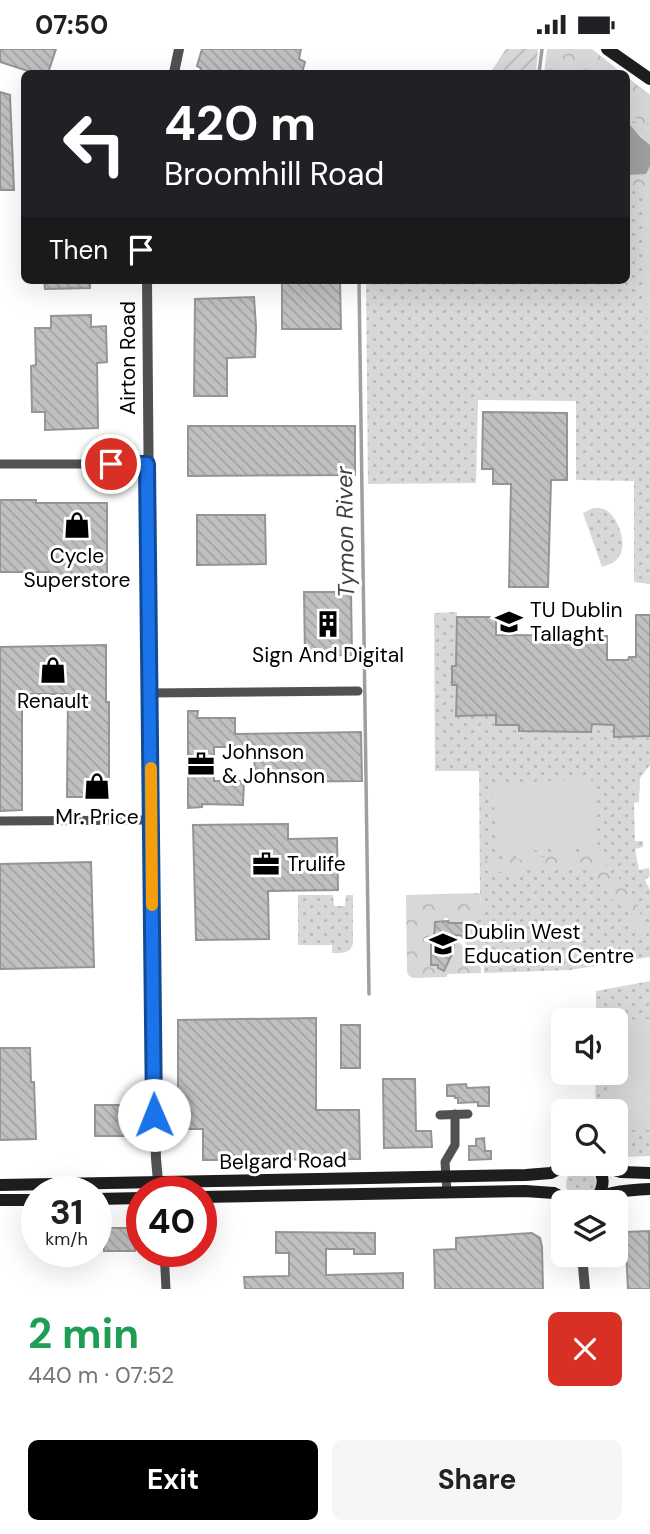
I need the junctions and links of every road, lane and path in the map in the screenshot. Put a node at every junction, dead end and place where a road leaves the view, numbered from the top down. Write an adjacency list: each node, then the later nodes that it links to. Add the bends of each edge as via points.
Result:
1 (179, 49): 3 (street)
2 (607, 49): 4 (main road)
3 (175, 70)
4 (650, 79)
5 (147, 284): 7 (street, Airton Road)
6 (0, 464): 7 (street)
7 (147, 464): 9 (street, Airton Road)
8 (358, 691): 9 (street)
9 (150, 693): 10 (street, Airton Road)
10 (151, 820): 11 (street); 18 (street, Airton Road)
11 (0, 821)
12 (455, 1114): 13 (street); 14 (street); 19 (street, via 455,1145 445,1162)
13 (468, 1114)
14 (440, 1115)
15 (551, 1172): 19 (main road, Belgard Road)
16 (628, 1172): 17 (main road)
17 (650, 1173)
18 (158, 1176)
19 (446, 1177): 21 (main road, Belgard Road); 25 (street)
20 (0, 1185): 22 (main road, Belgard Road)
21 (217, 1185)
22 (126, 1187)
23 (650, 1189): 24 (main road)
24 (620, 1190)
25 (447, 1192): 26 (main road, Belgard Road); 27 (main road, Belgard Road)
26 (551, 1193)
27 (217, 1197)
28 (0, 1200): 29 (main road)
29 (21, 1200)
30 (165, 1267): 32 (street)
31 (583, 1267): 33 (street)
32 (166, 1289)
33 (585, 1289)

